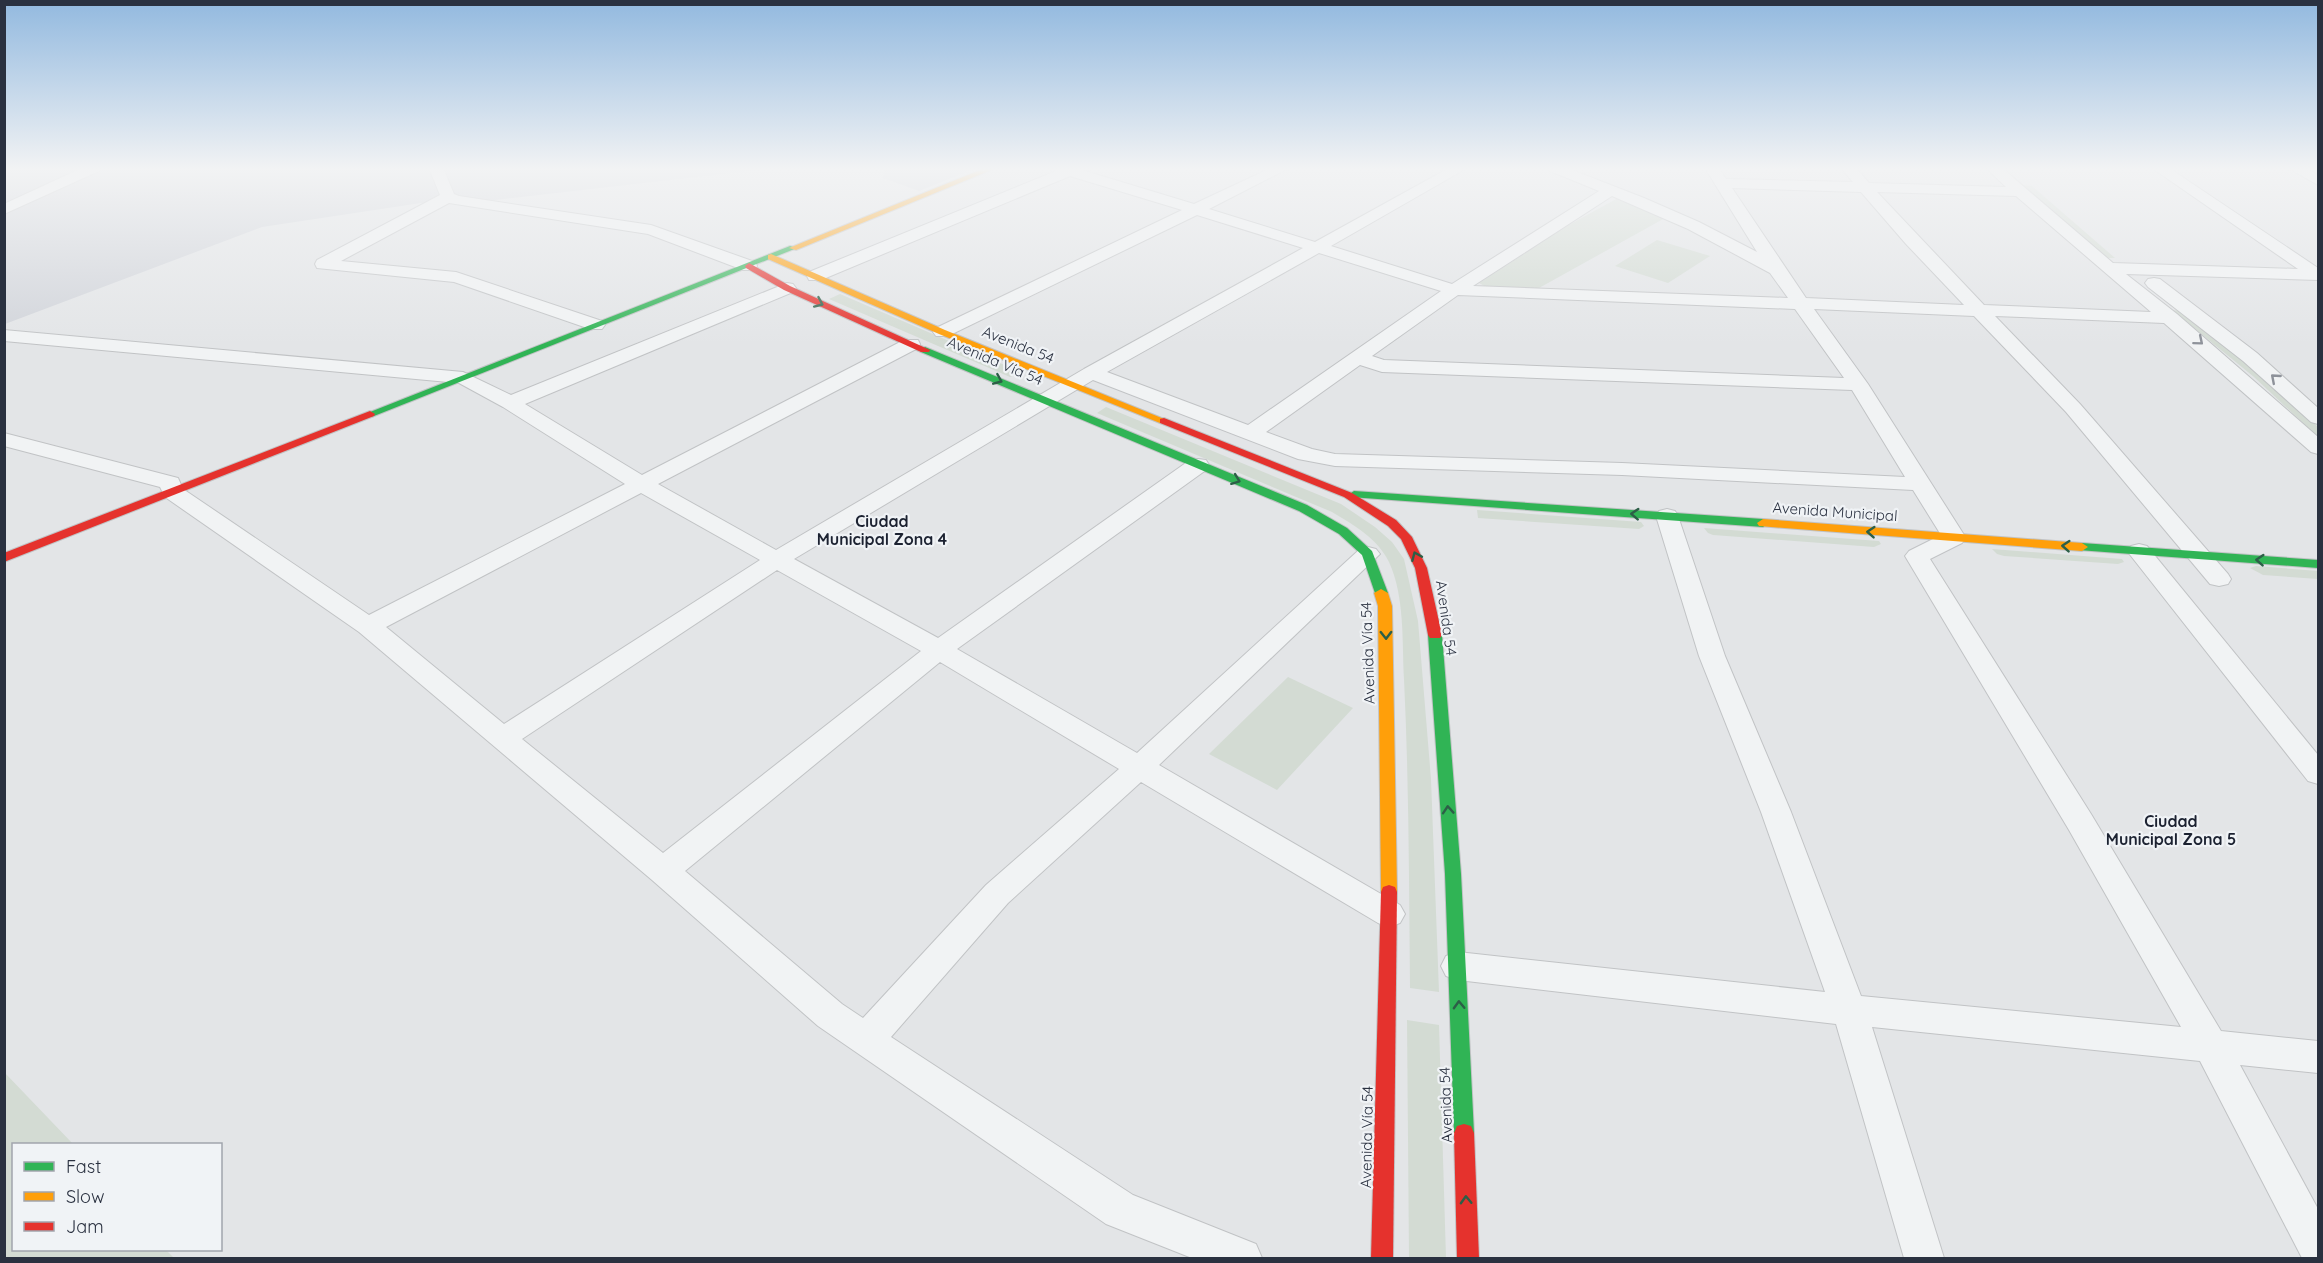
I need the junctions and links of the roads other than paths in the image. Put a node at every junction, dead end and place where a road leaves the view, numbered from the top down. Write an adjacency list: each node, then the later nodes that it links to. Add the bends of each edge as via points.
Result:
1 (392, 227): 28 (street, via 323,264 456,277)
2 (627, 227): 17 (street, via 651,231)
3 (847, 227): 16 (main road)
4 (931, 227): 22 (street)
5 (1159, 227): 29 (street)
6 (1255, 227): 15 (street)
7 (1356, 227): 15 (street)
8 (1553, 227): 24 (street)
9 (1696, 227): 20 (street)
10 (1750, 227): 20 (street)
11 (1901, 227): 26 (street)
12 (2061, 227): 18 (street)
13 (2087, 227): 19 (street)
14 (2247, 227): 21 (street)
15 (1321, 247): 24 (street); 33 (street)
16 (771, 258): 17 (main road); 22 (main road, Avenida 54)
17 (749, 266): 23 (main road, Avenida Vía 54); 28 (main road)
18 (2109, 268): 19 (street); 27 (street)
19 (2136, 269): 21 (street); 39 (street, one-way to 19, via 2250,357)
20 (1778, 272): 25 (street)
21 (2319, 275)
22 (815, 276): 29 (main road, Avenida 54)
23 (787, 288): 31 (main road, Avenida Vía 54, one-way to 31); 38 (street)
24 (1454, 290): 25 (street); 32 (street)
25 (1800, 304): 26 (street); 36 (street)
26 (1979, 310): 27 (street); 51 (street, via 2073,408)
27 (2171, 318): 42 (street, one-way to 42)
28 (596, 325): 34 (main road)
29 (942, 332): 35 (main road, Avenida 54)
30 (4, 335): 34 (street)
31 (911, 344): 37 (main road, Avenida Vía 54, one-way to 37); 44 (street)
32 (1358, 358): 36 (street, via 1382,366); 40 (street)
33 (1091, 373): 35 (street); 40 (street)
34 (463, 378): 38 (street); 46 (main road)
35 (1073, 384): 37 (street); 47 (main road, Avenida 54)
36 (1858, 384): 45 (street)
37 (1046, 400): 43 (main road, Avenida Vía 54); 53 (street)
38 (510, 403): 44 (street)
39 (2319, 418)
40 (1252, 432): 45 (street, via 1306,454 1335,460)
41 (4, 439): 46 (street, via 170,483)
42 (2319, 448)
43 (1198, 465): 50 (main road, Avenida Vía 54, one-way to 50, via 1325,519); 59 (street)
44 (639, 483): 53 (street); 58 (street)
45 (1920, 484): 49 (street)
46 (173, 492): 52 (main road); 58 (street)
47 (1348, 495): 48 (main road, Avenida Municipal, one-way to 47); 65 (main road, Avenida 54, one-way to 47, via 1446,776 1426,582 1410,533)
48 (1671, 532): 49 (main road, Avenida Municipal, one-way to 48); 66 (street, via 1712,656 1776,812)
49 (1929, 552): 55 (main road, Avenida Municipal, one-way to 49); 68 (street)
50 (1368, 554): 61 (street); 64 (main road, Avenida Vía 54, one-way to 64, via 1386,606)
51 (2199, 556): 54 (main road, Avenida Municipal, one-way to 51); 55 (main road, Avenida Municipal); 57 (street)
52 (4, 558)
53 (779, 560): 59 (street); 60 (street)
54 (2319, 564)
55 (2151, 569): 62 (street)
56 (2198, 577): 57 (main road)
57 (2224, 579)
58 (368, 626): 60 (street)
59 (939, 650): 61 (street); 63 (street)
60 (503, 738): 63 (street)
61 (1139, 767): 64 (street); 67 (street, via 997,894)
62 (2319, 774)
63 (663, 872): 67 (street, via 830,1015)
64 (1389, 914): 72 (main road, Avenida Vía 54)
65 (1458, 966): 66 (street); 73 (main road, Avenida 54, one-way to 65)
66 (1849, 1010): 68 (street); 74 (street)
67 (867, 1039): 71 (street, via 1120,1210)
68 (2210, 1045): 69 (street); 70 (street)
69 (2319, 1057)
70 (2319, 1248)
71 (1242, 1258)
72 (1382, 1258)
73 (1468, 1258)
74 (1924, 1258)

